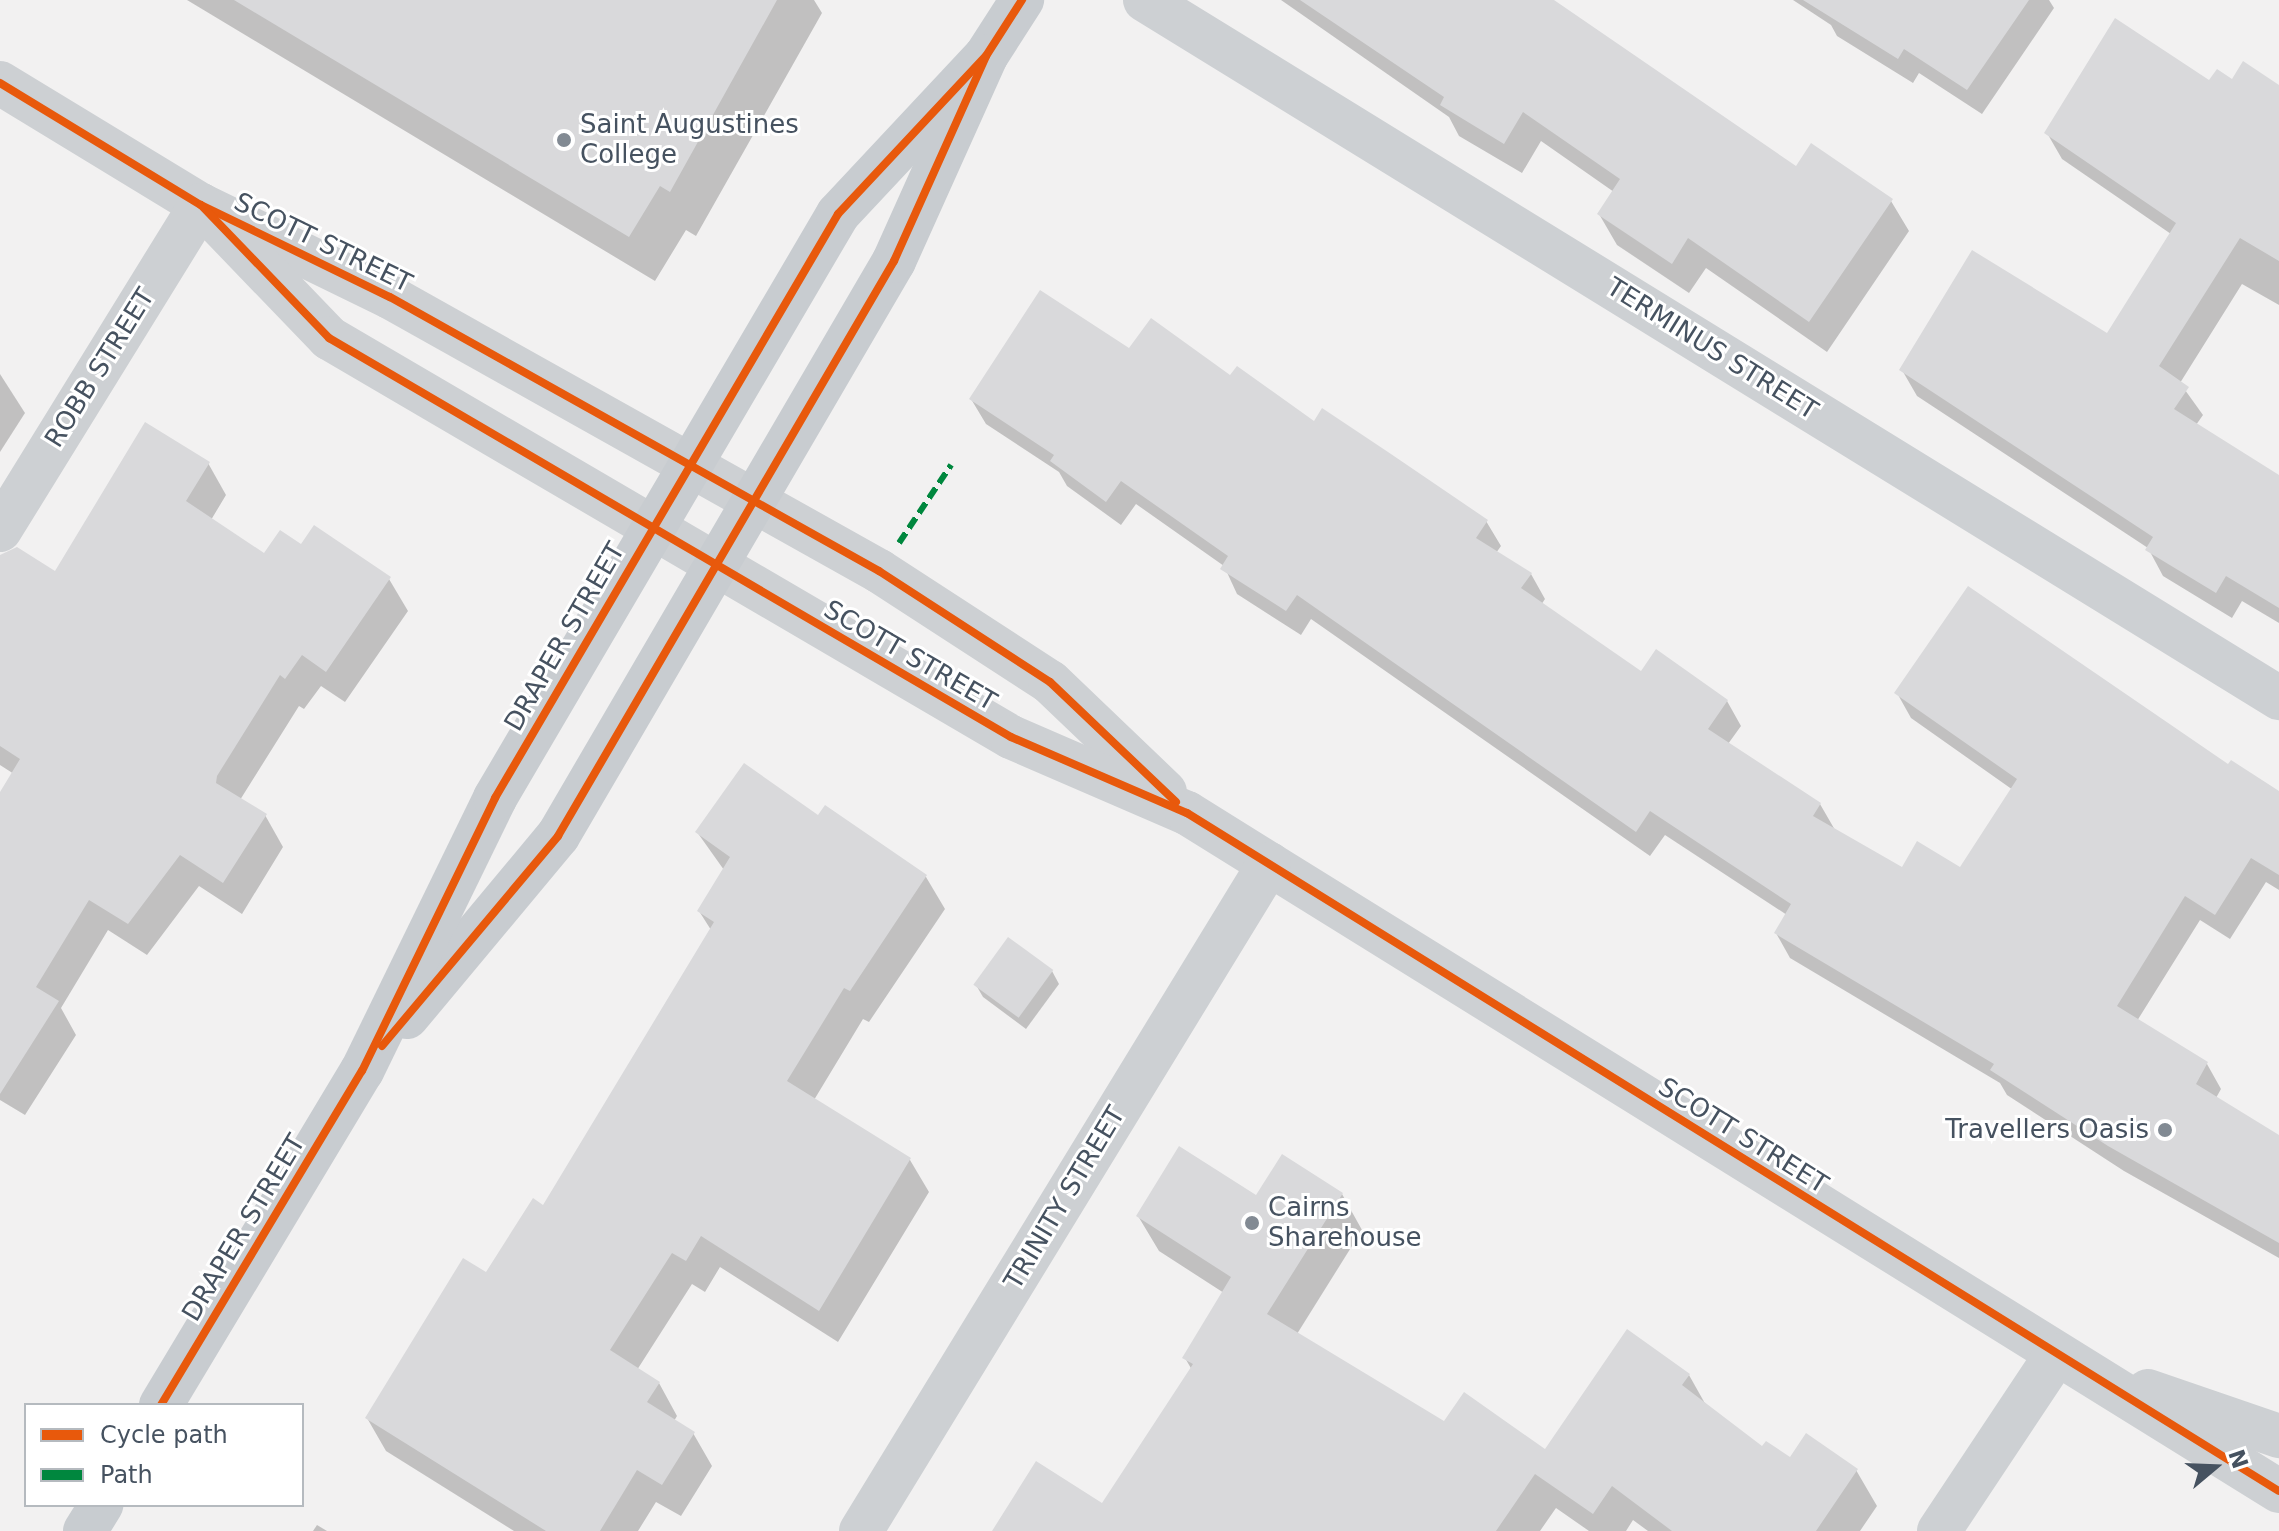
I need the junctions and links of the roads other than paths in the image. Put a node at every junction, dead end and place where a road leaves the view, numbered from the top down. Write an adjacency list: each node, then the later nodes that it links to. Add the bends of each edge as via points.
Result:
1 (1022, 0): 3 (main road, DRAPER STREET)
2 (1145, 0): 11 (street, TERMINUS STREET)
3 (986, 56): 6 (main road, DRAPER STREET, via 838,214); 7 (main road, DRAPER STREET, via 894,261)
4 (0, 83): 5 (street, SCOTT STREET)
5 (201, 205): 6 (street, SCOTT STREET, via 390,297); 8 (street, SCOTT STREET, via 329,338); 9 (street, ROBB STREET)
6 (689, 464): 7 (street, SCOTT STREET); 8 (main road, DRAPER STREET)
7 (754, 502): 10 (main road, DRAPER STREET); 12 (street, SCOTT STREET, via 879,571 1050,682)
8 (649, 529): 10 (street, SCOTT STREET); 14 (main road, DRAPER STREET, via 495,798)
9 (0, 530)
10 (716, 567): 12 (street, SCOTT STREET, via 1011,737); 14 (main road, DRAPER STREET, via 558,836)
11 (2279, 698)
12 (1187, 813): 13 (street, SCOTT STREET)
13 (1269, 864): 15 (street, SCOTT STREET); 21 (street, TRINITY STREET)
14 (362, 1071): 16 (main road, DRAPER STREET)
15 (2068, 1363): 17 (street); 18 (street, SCOTT STREET); 22 (street)
16 (162, 1403)
17 (2279, 1436)
18 (2279, 1491)
19 (100, 1507): 20 (main road)
20 (85, 1531)
21 (861, 1531)
22 (1939, 1531)

